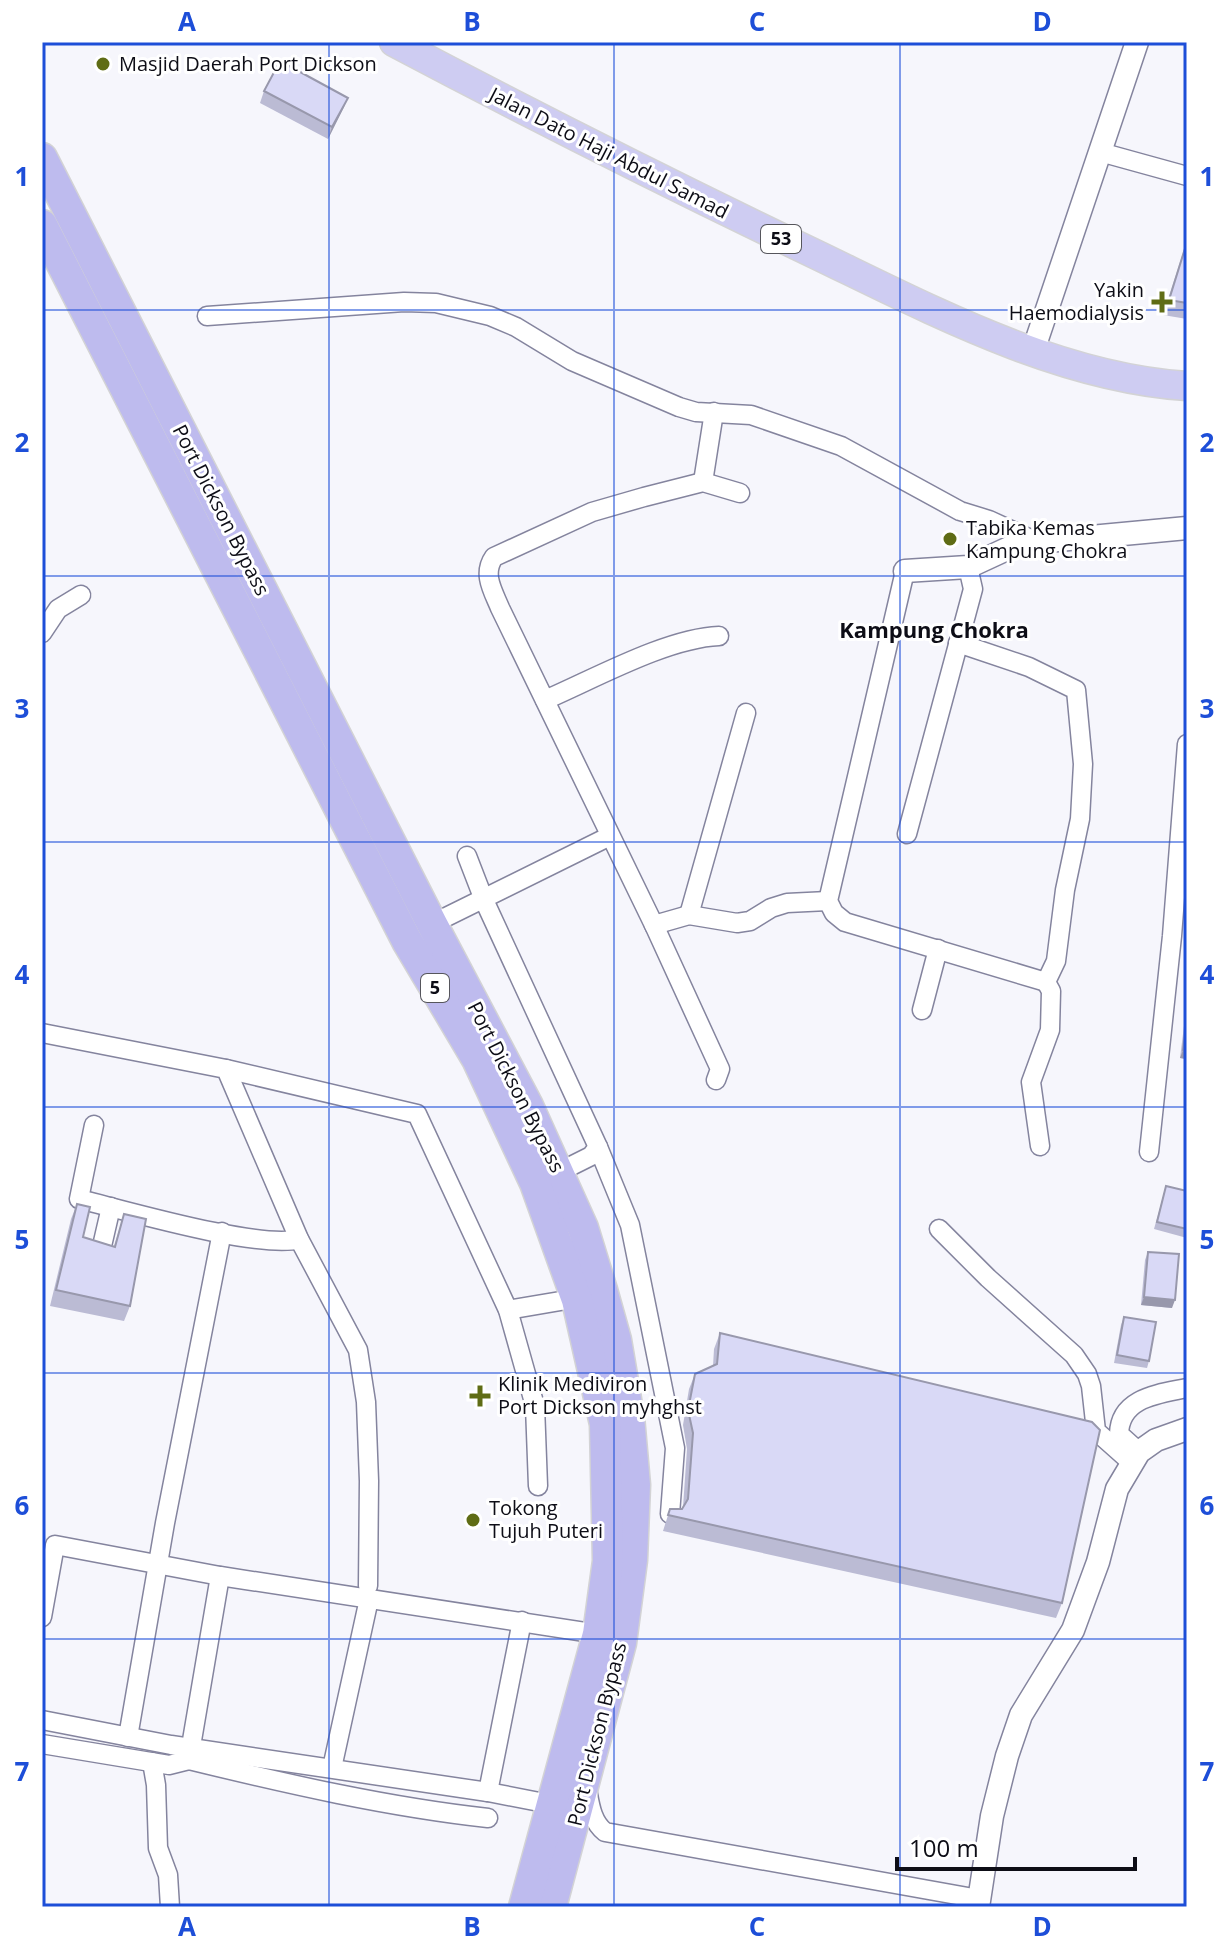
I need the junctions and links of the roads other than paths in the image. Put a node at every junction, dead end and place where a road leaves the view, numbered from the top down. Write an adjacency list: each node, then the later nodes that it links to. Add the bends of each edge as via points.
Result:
1 (394, 42): 8 (main road, Jalan Dato Haji Abdul Samad / 53, via 745,222)
2 (1137, 42): 3 (street)
3 (1100, 152): 5 (street); 8 (street)
4 (42, 158): 32 (highway, Port Dickson Bypass / 5)
5 (1187, 176)
6 (42, 225): 27 (highway, Port Dickson Bypass / 5)
7 (207, 316): 10 (street, via 436,303 516,327 572,361 665,401)
8 (1033, 351): 9 (main road, Jalan Dato Haji Abdul Samad / 53, via 1097,372)
9 (1187, 386)
10 (714, 412): 11 (street); 14 (street, via 751,415 841,446 960,511)
11 (703, 482): 12 (street); 21 (street, via 592,512 491,560 490,583)
12 (740, 493)
13 (1187, 528): 14 (street)
14 (1037, 542): 15 (street)
15 (968, 567): 16 (street); 20 (street, via 973,589)
16 (905, 571): 30 (street)
17 (81, 595): 18 (street, via 58,609)
18 (42, 633)
19 (719, 636): 21 (street, via 675,644)
20 (958, 643): 25 (street); 36 (street, via 1076,690 1083,764 1080,819 1056,961)
21 (545, 700): 26 (street)
22 (746, 713): 31 (street)
23 (1187, 744): 24 (street)
24 (1185, 792): 34 (street)
25 (907, 834)
26 (610, 836): 29 (street); 33 (street)
27 (362, 849): 32 (highway, via 410,921 420,927); 39 (highway, Port Dickson Bypass / 5, via 407,941)
28 (467, 856): 29 (street)
29 (484, 900): 32 (street); 44 (street)
30 (828, 901): 31 (street, via 787,903 737,923); 35 (street, via 845,922)
31 (689, 915): 33 (street)
32 (432, 924): 39 (highway, via 425,935 427,948); 46 (highway, Port Dickson Bypass / 5)
33 (654, 925): 41 (street, via 720,1069)
34 (1180, 938): 45 (street)
35 (938, 949): 36 (street); 37 (street)
36 (1046, 982): 43 (street, via 1051,991 1050,1030 1031,1082)
37 (922, 1010)
38 (42, 1033): 40 (street)
39 (477, 1059): 52 (highway, Port Dickson Bypass / 5)
40 (226, 1069): 50 (street); 53 (street, via 417,1114)
41 (716, 1080)
42 (94, 1125): 47 (street, via 79,1199)
43 (1040, 1146)
44 (598, 1147): 46 (street); 58 (street, via 630,1225 675,1448)
45 (1149, 1152)
46 (559, 1172): 52 (highway, Port Dickson Bypass / 5, via 583,1228)
47 (111, 1207): 49 (street); 51 (street)
48 (939, 1229): 56 (street, via 1074,1355 1091,1386 1096,1431)
49 (222, 1232): 50 (street, via 285,1243); 59 (street)
50 (299, 1239): 61 (street, via 358,1350 369,1466)
51 (102, 1246)
52 (589, 1295): 53 (street); 64 (highway, Port Dickson Bypass / 5, via 605,1424 608,1561); 72 (highway, Port Dickson Bypass / 5, via 616,1340 635,1485 621,1643)
53 (508, 1310): 57 (street, via 535,1406)
54 (1187, 1388): 56 (street, via 1140,1398 1119,1422 1119,1434)
55 (1187, 1429): 56 (street, via 1156,1440)
56 (1136, 1458): 74 (street, via 1117,1489 1073,1630 1021,1715 992,1816)
57 (538, 1486)
58 (670, 1514)
59 (158, 1563): 60 (street); 62 (street, via 55,1545); 66 (street)
60 (220, 1576): 61 (street); 68 (street)
61 (369, 1592): 63 (street); 70 (street)
62 (42, 1617)
63 (522, 1621): 64 (street); 71 (street)
64 (598, 1634): 72 (highway, Port Dickson Bypass / 5)
65 (42, 1720): 66 (street)
66 (128, 1737): 68 (street)
67 (42, 1744): 69 (street)
68 (190, 1754): 69 (street, via 169,1765); 70 (street); 73 (street, via 392,1804)
69 (152, 1762): 75 (street, via 158,1848 168,1875)
70 (332, 1768): 71 (street)
71 (488, 1792): 72 (street)
72 (573, 1799): 74 (street, via 605,1832); 76 (highway, Port Dickson Bypass / 5); 77 (highway, Port Dickson Bypass / 5)
73 (488, 1818)
74 (979, 1903)
75 (170, 1907)
76 (524, 1907)
77 (551, 1907)

